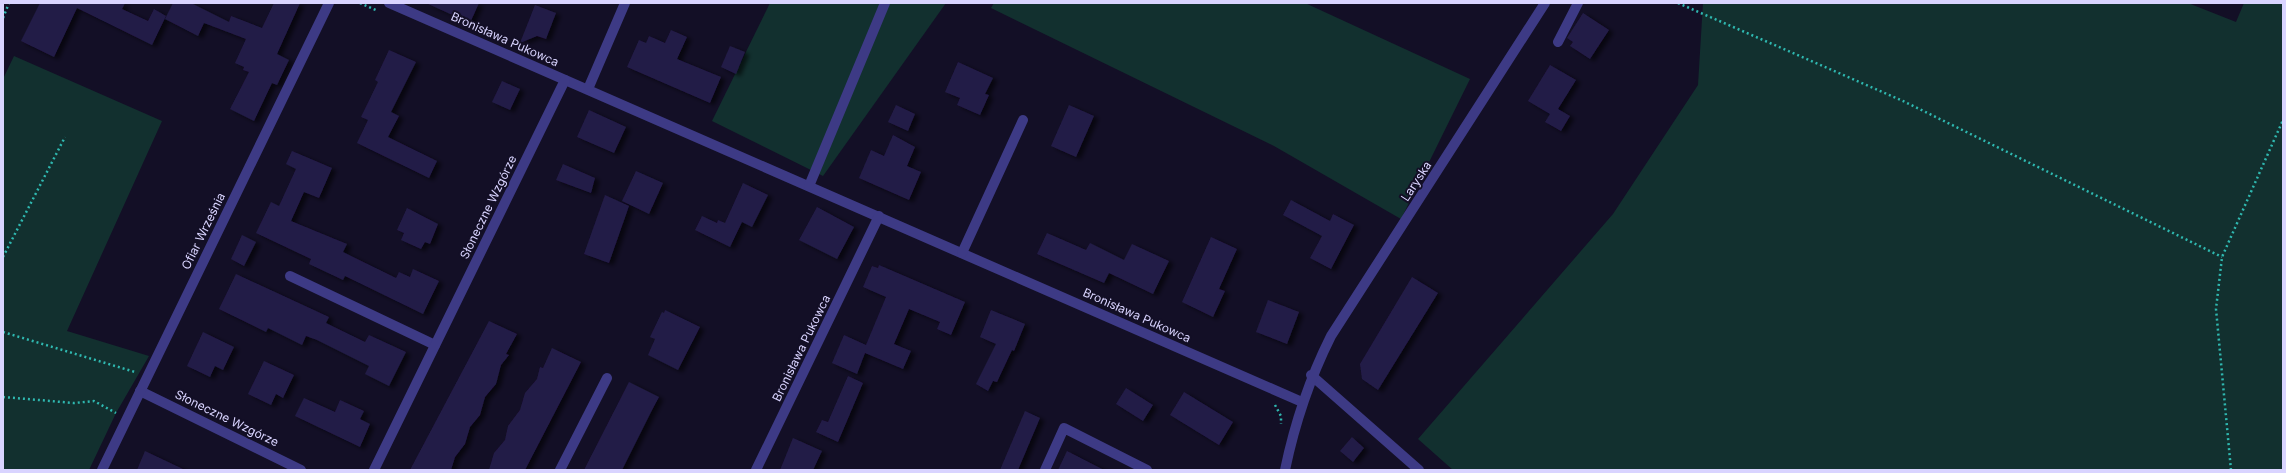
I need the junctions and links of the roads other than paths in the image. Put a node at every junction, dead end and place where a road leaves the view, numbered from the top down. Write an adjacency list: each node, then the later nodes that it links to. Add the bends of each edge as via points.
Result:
1 (329, 3): 18 (street, Ofiar Września)
2 (390, 3): 8 (street, Bronisława Pukowca)
3 (625, 3): 9 (street)
4 (885, 3): 11 (street)
5 (1545, 3): 16 (street, Laryska, via 1330,336)
6 (1578, 3): 7 (street)
7 (1558, 42)
8 (565, 80): 9 (street, Bronisława Pukowca); 15 (street, Słoneczne Wzgórze)
9 (588, 89): 11 (street, Bronisława Pukowca)
10 (1023, 120): 13 (street)
11 (809, 186): 12 (street, Bronisława Pukowca)
12 (878, 216): 13 (street, Bronisława Pukowca); 25 (street, Bronisława Pukowca)
13 (962, 253): 19 (street, Bronisława Pukowca)
14 (290, 276): 15 (street)
15 (435, 345): 23 (street, Słoneczne Wzgórze)
16 (1311, 375): 19 (street, Laryska); 29 (street)
17 (607, 378): 24 (street)
18 (140, 391): 21 (street, Ofiar Września); 22 (street, Słoneczne Wzgórze)
19 (1302, 402): 28 (street, Laryska)
20 (1132, 466): 26 (street, via 1064,428); 27 (street)
21 (102, 470)
22 (302, 470)
23 (374, 470)
24 (560, 470)
25 (756, 470)
26 (1045, 470)
27 (1147, 470)
28 (1285, 470)
29 (1419, 470)

